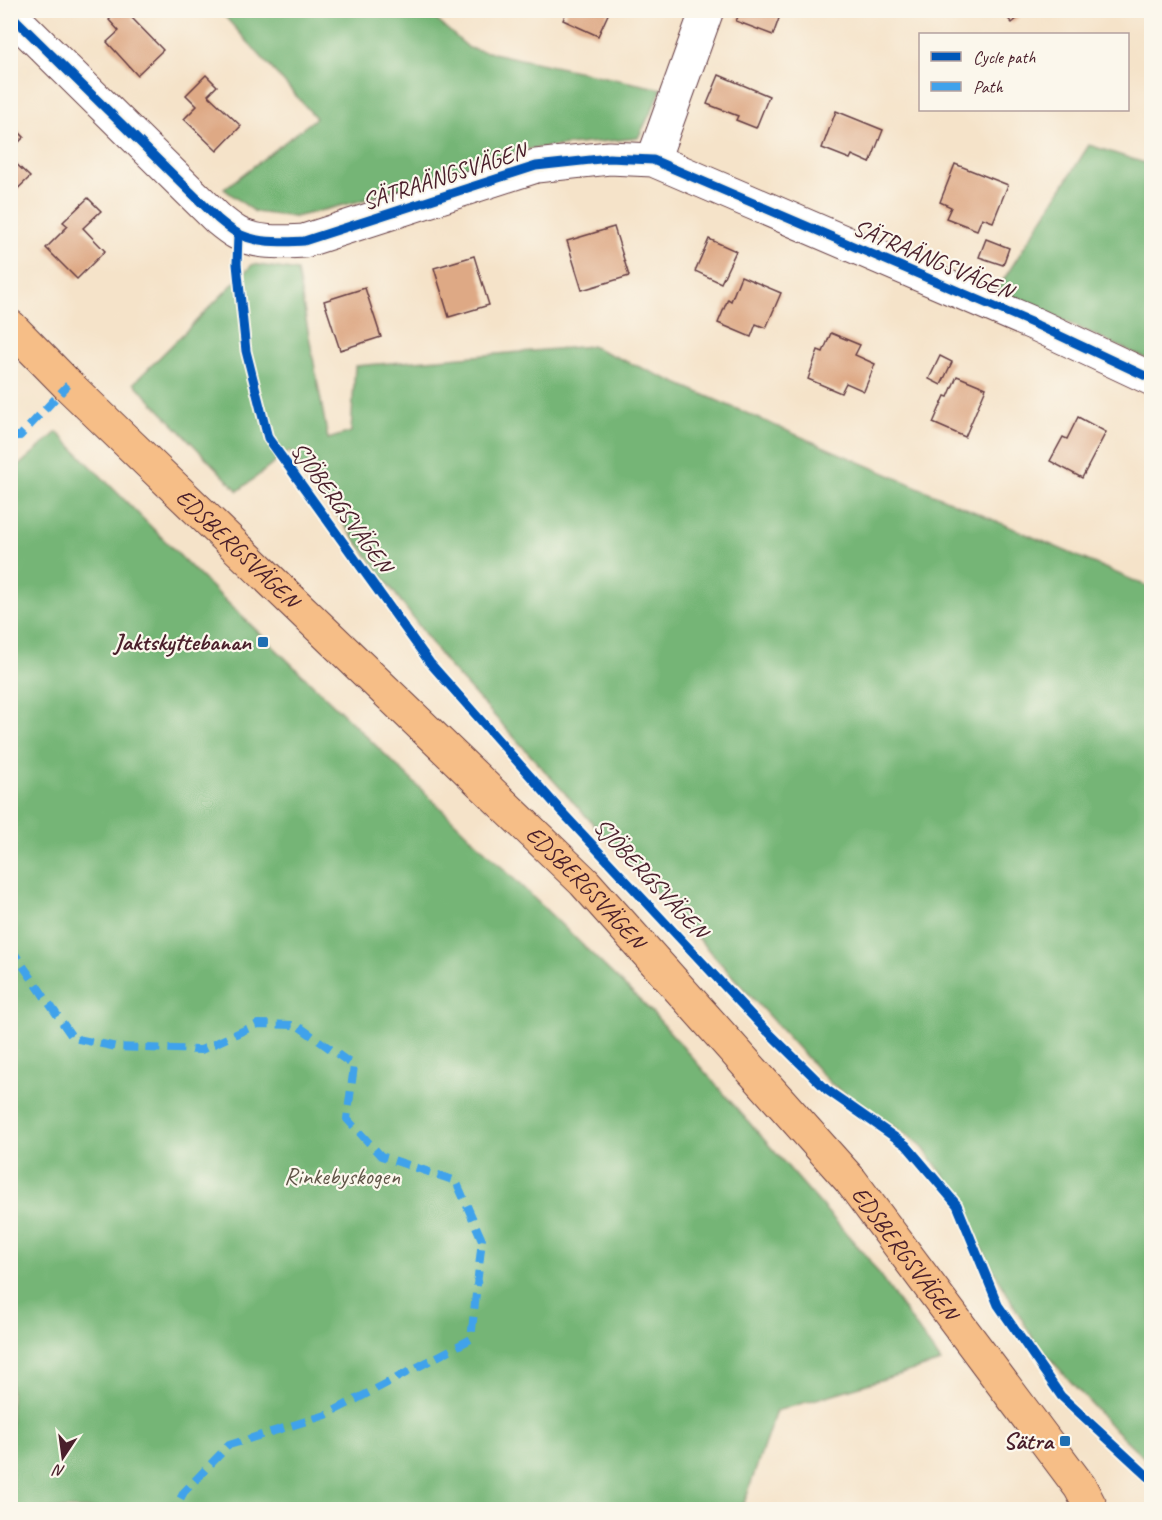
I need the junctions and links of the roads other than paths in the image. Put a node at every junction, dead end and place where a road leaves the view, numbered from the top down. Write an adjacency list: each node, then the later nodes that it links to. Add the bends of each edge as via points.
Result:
1 (707, 10): 3 (street)
2 (10, 14): 3 (street, SÄTRAÄNGSVÄGEN, via 218,219 238,234 253,238 304,241 536,166 609,158)
3 (653, 160): 5 (street, SÄTRAÄNGSVÄGEN)
4 (10, 326): 6 (main road, EDSBERGSVÄGEN, via 592,890 851,1181 1080,1487)
5 (1152, 379)
6 (1092, 1509)

